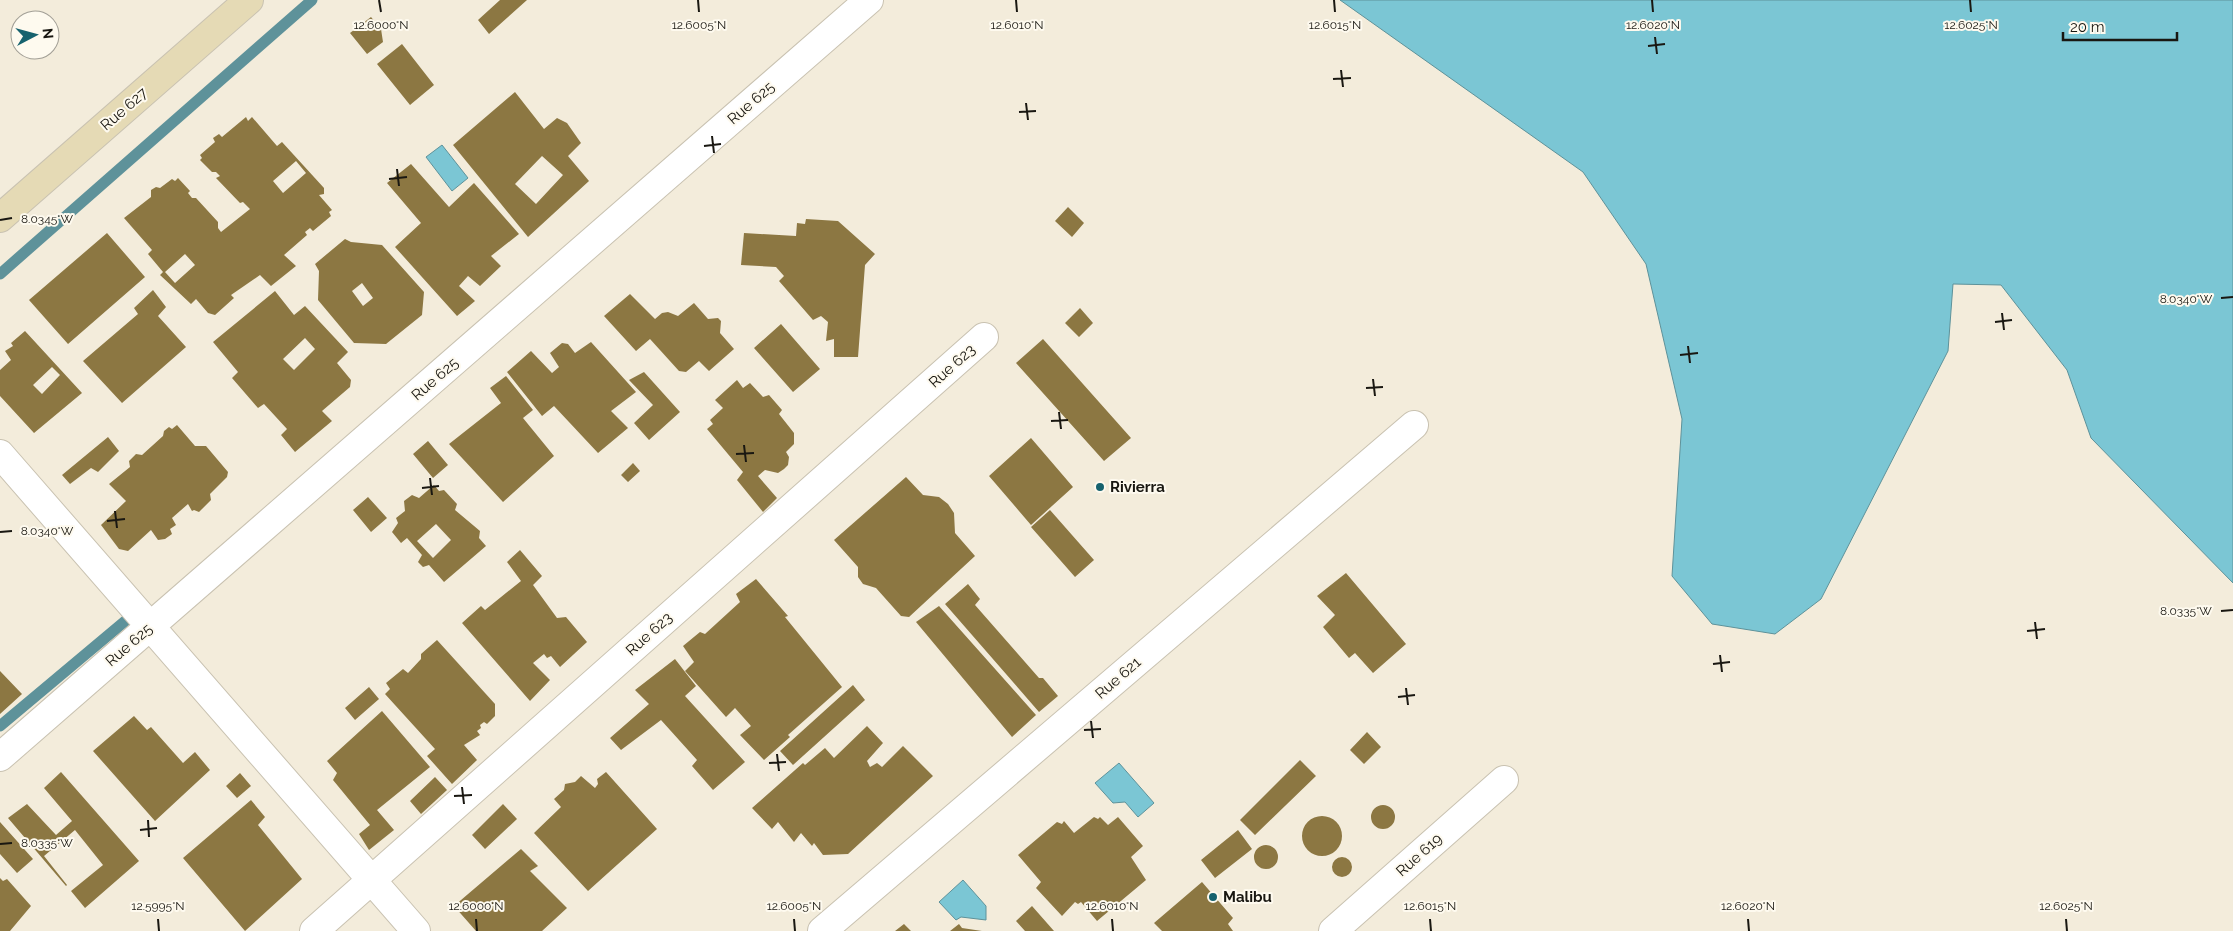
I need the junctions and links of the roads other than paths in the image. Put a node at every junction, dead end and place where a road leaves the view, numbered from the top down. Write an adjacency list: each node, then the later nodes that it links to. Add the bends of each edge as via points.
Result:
1 (249, 0): 3 (street, Rue 627)
2 (869, 0): 7 (street, Rue 625)
3 (0, 218)
4 (984, 337): 10 (street, Rue 623)
5 (1414, 425): 13 (street, Rue 621)
6 (0, 454): 7 (street)
7 (150, 627): 8 (street, Rue 625); 10 (street)
8 (0, 758)
9 (1504, 780): 14 (street, Rue 619)
10 (372, 880): 11 (street, Rue 623); 12 (street)
11 (314, 931)
12 (416, 931)
13 (822, 931)
14 (1333, 931)

